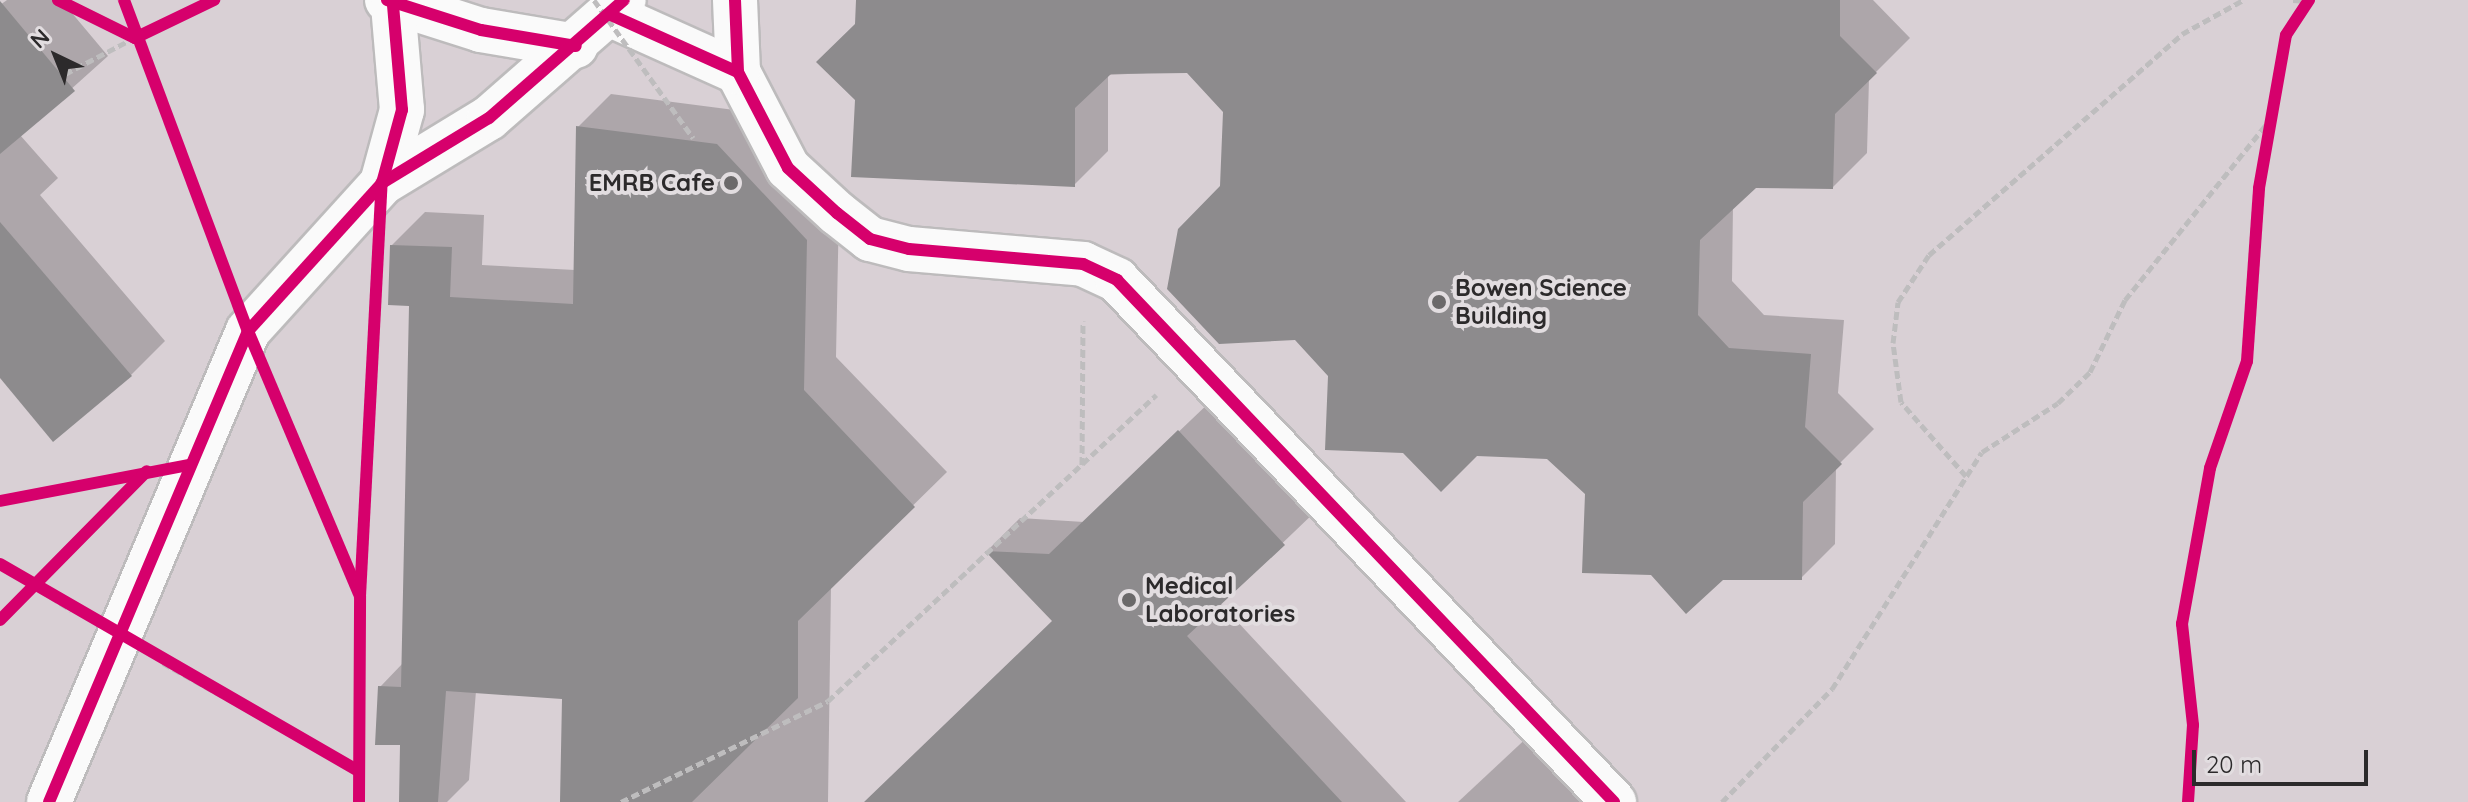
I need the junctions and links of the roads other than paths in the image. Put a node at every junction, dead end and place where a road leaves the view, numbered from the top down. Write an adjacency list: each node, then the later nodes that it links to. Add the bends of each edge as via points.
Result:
1 (735, 0): 5 (street)
2 (390, 2): 4 (street); 6 (street, via 402,110)
3 (609, 5): 4 (street); 5 (street)
4 (576, 46): 6 (street, via 489,118)
5 (738, 72): 8 (street, via 788,168 870,239 1083,264 1117,280)
6 (382, 183): 7 (street, via 248,331 168,468 117,637)
7 (49, 802)
8 (1614, 802)

